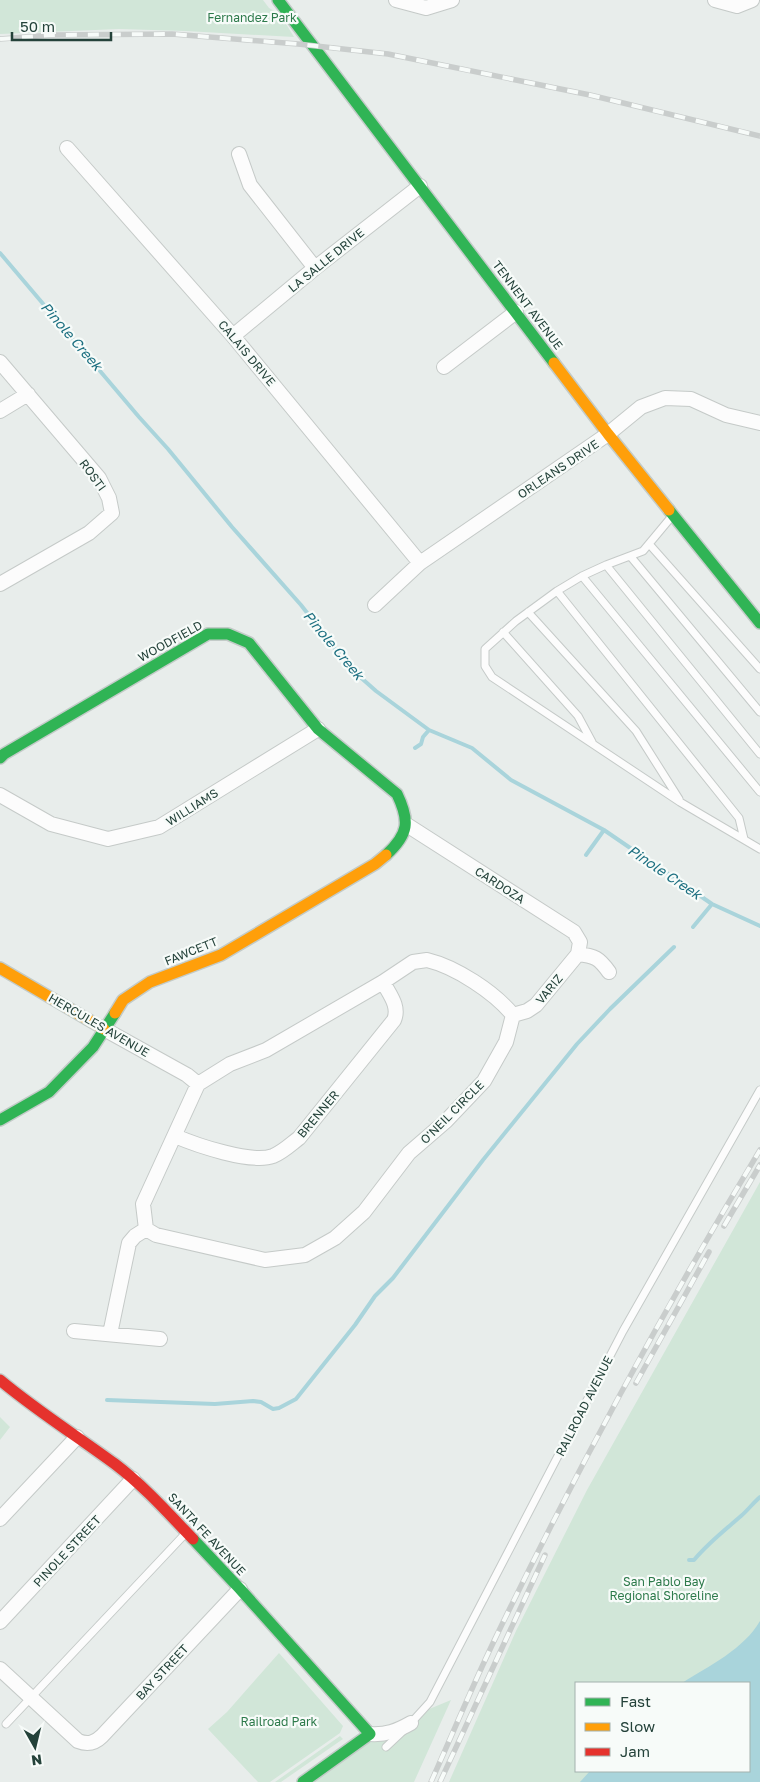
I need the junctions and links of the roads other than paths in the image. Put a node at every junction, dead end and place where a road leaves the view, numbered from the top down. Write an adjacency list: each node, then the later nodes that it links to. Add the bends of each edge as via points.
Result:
1 (278, 0): 8 (street, TENNENT AVENUE)
2 (396, 0): 3 (street, via 426,8)
3 (452, 0)
4 (715, 0): 5 (street, via 737,6)
5 (752, 0)
6 (67, 148): 11 (street, CALAIS DRIVE)
7 (239, 154): 9 (street, via 250,185)
8 (420, 186): 9 (street, LA SALLE DRIVE); 10 (street, TENNENT AVENUE)
9 (315, 268): 11 (street, LA SALLE DRIVE)
10 (516, 312): 13 (street); 17 (street, TENNENT AVENUE)
11 (233, 336): 21 (street, CALAIS DRIVE)
12 (0, 362): 14 (street, ROSTI)
13 (444, 367)
14 (28, 394): 15 (street); 24 (street, ROSTI, via 99,478 110,498 112,512 89,534)
15 (0, 411)
16 (760, 423): 17 (street, ORLEANS DRIVE, via 726,415 691,399 665,398 641,408)
17 (608, 434): 18 (street, TENNENT AVENUE); 21 (street, ORLEANS DRIVE)
18 (673, 515): 19 (lane); 28 (street, TENNENT AVENUE)
19 (650, 545): 20 (lane); 30 (lane)
20 (631, 557): 22 (lane); 31 (lane)
21 (420, 563): 26 (street, ORLEANS DRIVE)
22 (606, 565): 23 (lane); 34 (lane)
23 (582, 576): 25 (lane); 36 (lane)
24 (0, 584)
25 (557, 591): 27 (lane); 40 (lane, via 739,818)
26 (374, 605)
27 (528, 612): 29 (lane); 38 (lane, via 636,731)
28 (760, 623)
29 (504, 632): 33 (lane, via 578,716); 33 (lane, via 485,649 485,666 492,677)
30 (760, 669)
31 (760, 712)
32 (318, 729): 35 (street, WOODFIELD, via 249,643 228,634 208,634); 37 (street, WILLIAMS, via 159,826 108,839 51,824); 39 (street, WOODFIELD, via 397,794 405,807)
33 (594, 745): 38 (lane)
34 (760, 754)
35 (0, 758)
36 (760, 792)
37 (0, 795)
38 (680, 802): 40 (lane)
39 (407, 825): 42 (street, CARDOZA, via 574,932 580,942); 47 (street, FAWCETT, via 394,849 375,864 222,954 150,982 123,1000)
40 (744, 840): 41 (lane)
41 (760, 849)
42 (578, 954): 44 (street, via 601,961); 46 (street, VARIZ, via 536,1005)
43 (0, 968): 47 (street, HERCULES AVENUE)
44 (609, 972)
45 (383, 982): 46 (street, via 414,962 427,960 442,964 491,993); 48 (street, via 266,1050 230,1064); 51 (street, BRENNER, via 396,1006 394,1020 299,1138 286,1148 272,1156 248,1157 203,1147)
46 (513, 1015): 52 (street, O'NEIL CIRCLE, via 506,1042 484,1081 410,1153 364,1212 320,1247 305,1255 265,1260 156,1235)
47 (104, 1029): 48 (street, HERCULES AVENUE); 50 (street, FAWCETT, via 93,1047 48,1092)
48 (198, 1084): 51 (street)
49 (760, 1090): 66 (lane, RAILROAD AVENUE, via 623,1331 430,1702)
50 (0, 1120)
51 (175, 1136): 52 (street, via 143,1204)
52 (146, 1229): 54 (street, via 129,1243)
53 (74, 1331): 54 (street)
54 (110, 1334): 55 (street)
55 (160, 1339)
56 (0, 1380): 57 (street, SANTA FE AVENUE)
57 (77, 1437): 58 (street, SANTA FE AVENUE); 59 (street)
58 (133, 1479): 60 (street, SANTA FE AVENUE); 62 (street, PINOLE STREET)
59 (0, 1519)
60 (186, 1532): 61 (street, SANTA FE AVENUE); 64 (lane)
61 (240, 1589): 64 (street, BAY STREET, via 96,1741 78,1741); 67 (street, SANTA FE AVENUE)
62 (0, 1622)
63 (0, 1669): 64 (street)
64 (32, 1698): 65 (lane)
65 (6, 1724)
66 (411, 1724): 67 (street, RAILROAD AVENUE, via 386,1734); 68 (lane, RAILROAD AVENUE)
67 (370, 1734): 69 (street, RAILROAD AVENUE)
68 (386, 1747)
69 (303, 1782)

